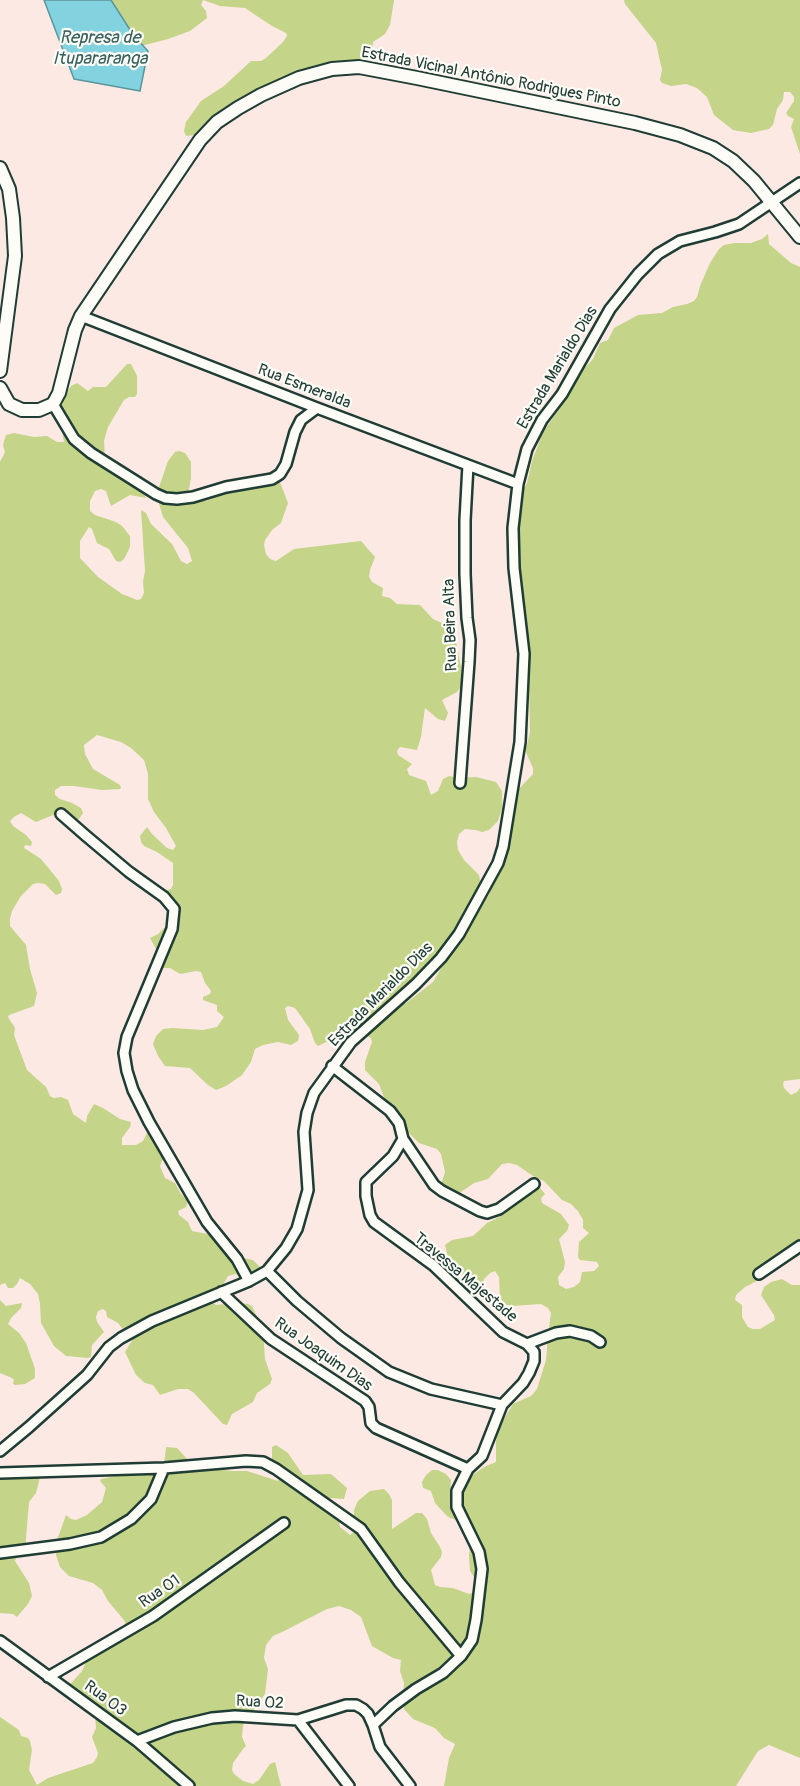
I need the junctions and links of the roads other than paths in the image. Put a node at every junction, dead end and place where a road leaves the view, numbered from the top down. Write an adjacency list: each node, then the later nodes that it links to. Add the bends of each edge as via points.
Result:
1 (0, 168): 6 (street, via 9,189 15,256)
2 (800, 183): 3 (street, Estrada Marialdo Dias)
3 (770, 203): 4 (street, Estrada Vicinal Antônio Rodrigues Pinto); 5 (street, Estrada Vicinal Antônio Rodrigues Pinto, via 733,161 680,135 359,67 332,69 261,94 217,122 200,140); 11 (street, Estrada Marialdo Dias, via 739,224 680,241 658,254 638,274 610,309 562,394 542,420 527,449)
4 (800, 237)
5 (81, 316): 8 (street, Estrada Vicinal Antônio Rodrigues Pinto); 9 (street, Rua Esmeralda)
6 (0, 370)
7 (0, 388): 8 (street, via 9,404 22,410 39,410)
8 (53, 404): 9 (street, via 74,439 91,453 156,494 177,499 280,474 301,420)
9 (317, 408): 10 (street, Rua Esmeralda)
10 (468, 465): 11 (street, Rua Esmeralda); 12 (street, Rua Beira Alta, via 465,574 470,662)
11 (518, 484): 14 (street, Estrada Marialdo Dias, via 513,538 524,654 522,709 505,838 498,863 459,934 441,958 351,1042)
12 (460, 783)
13 (61, 814): 20 (street, via 174,909 172,929 127,1037 127,1071 149,1122 207,1222)
14 (332, 1066): 15 (street, via 390,1111 399,1123); 18 (street, Estrada Marialdo Dias, via 314,1093 307,1113 304,1132 308,1190 303,1212 286,1248)
15 (403, 1139): 16 (street, via 434,1185 480,1211 499,1209); 23 (street, Travessa Majestade, via 393,1156 366,1182 374,1222 433,1265 503,1332)
16 (534, 1184)
17 (800, 1246): 19 (street)
18 (267, 1271): 20 (street, Estrada Marialdo Dias); 24 (street, via 297,1301 389,1372 431,1389)
19 (759, 1274)
20 (249, 1281): 21 (street, Estrada Marialdo Dias)
21 (221, 1292): 25 (street, Estrada Marialdo Dias, via 121,1338 87,1375); 27 (street, Rua Joaquim Dias, via 271,1339 365,1401 376,1428)
22 (600, 1342): 23 (street, via 570,1331)
23 (527, 1344): 24 (street, via 534,1352 532,1367)
24 (502, 1405): 27 (street, via 482,1456)
25 (0, 1451)
26 (164, 1468): 28 (street); 30 (street, via 151,1499 131,1519 101,1537); 32 (street, via 246,1461 276,1468 361,1529)
27 (468, 1469): 32 (street, via 457,1491 457,1508 479,1552 482,1569 472,1640)
28 (0, 1473)
29 (284, 1522): 33 (street, Rua 01, via 153,1616)
30 (0, 1553)
31 (0, 1641): 33 (street, Rua 03)
32 (461, 1656): 35 (street)
33 (48, 1677): 36 (street, Rua 03)
34 (298, 1720): 35 (street, Rua 02, via 356,1705 368,1714); 36 (street, Rua 02, via 212,1718 174,1726); 38 (street)
35 (373, 1725): 39 (street, via 380,1747)
36 (137, 1741): 37 (street, Rua 03)
37 (189, 1786)
38 (349, 1786)
39 (410, 1786)

